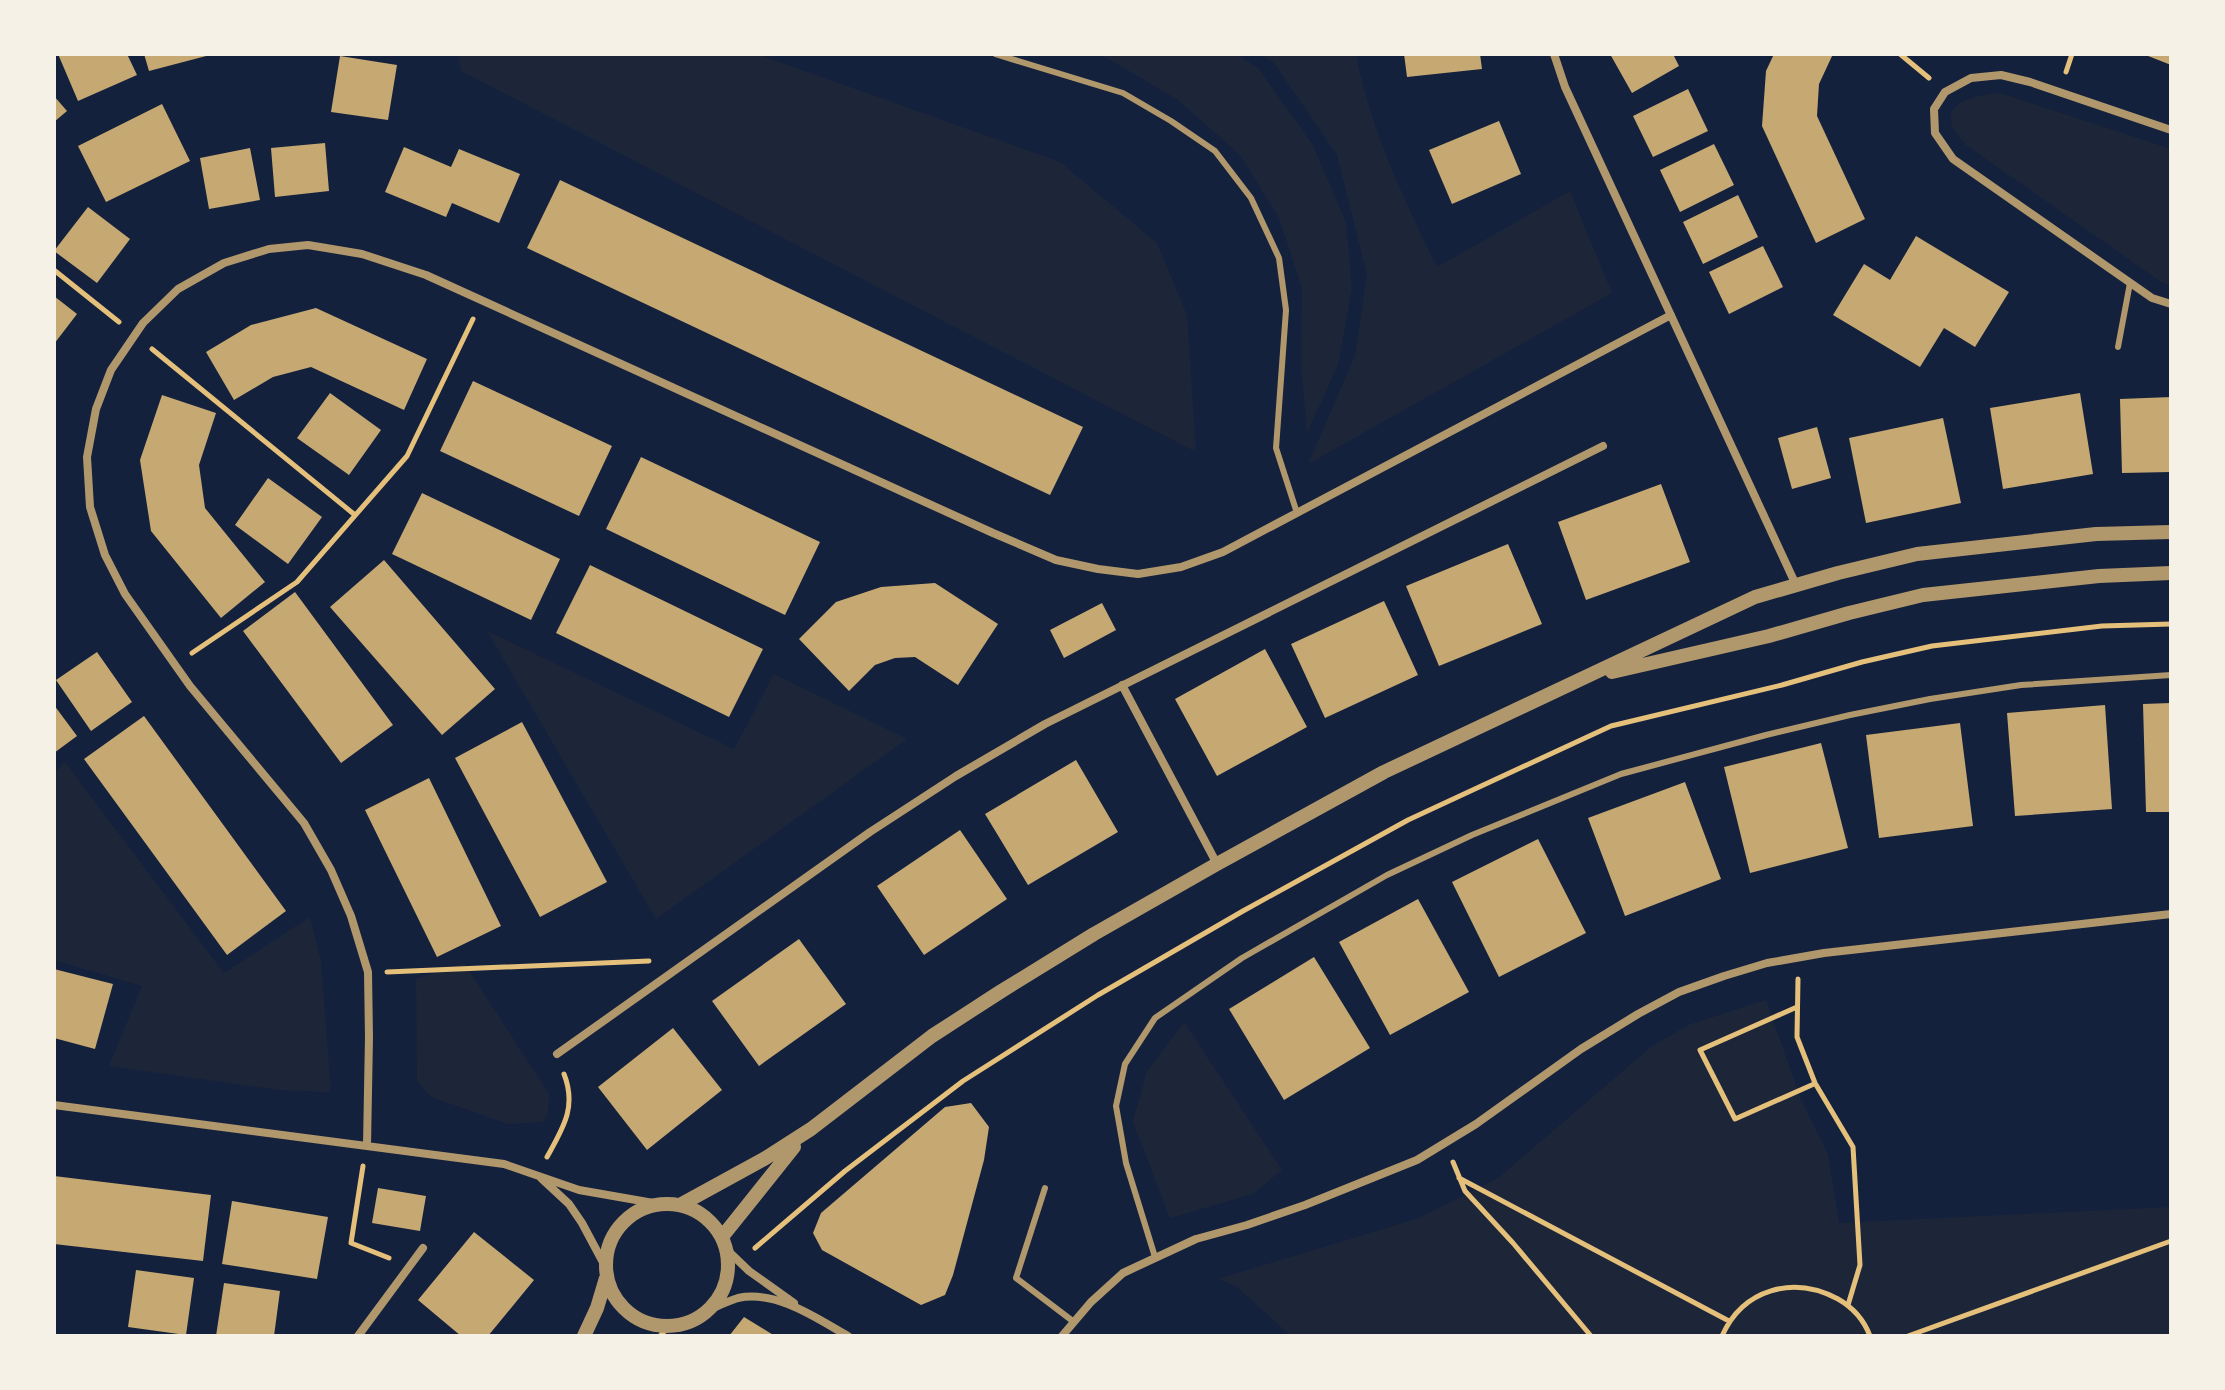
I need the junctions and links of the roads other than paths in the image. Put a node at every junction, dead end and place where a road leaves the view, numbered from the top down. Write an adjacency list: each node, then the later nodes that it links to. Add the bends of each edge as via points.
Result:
1 (995, 54): 9 (lane, via 1123,93 1215,151 1251,198 1279,258 1286,310 1276,448)
2 (1554, 54): 6 (street)
3 (2171, 130): 4 (street, via 2001,75 1971,78 1945,92 1934,109 1935,133 1953,159)
4 (2130, 283): 5 (street); 7 (lane)
5 (2171, 304)
6 (1671, 315): 9 (street); 12 (street)
7 (2118, 347)
8 (1603, 446): 15 (street)
9 (1297, 513): 21 (street, via 1223,552 1181,567 1138,574 1098,569 1056,560 979,527 426,275 375,258 308,245 269,249 224,263 178,289 143,323 111,370 96,409 87,457 90,507 125,594 304,823 351,916 368,972)
10 (2171, 532): 12 (street, via 2096,534 1917,554)
11 (2171, 573): 14 (street, via 1923,595)
12 (1796, 585): 14 (street, via 1755,597)
13 (2171, 675): 28 (lane, via 2005,688 1863,712 1621,774 1472,835 1242,958 1155,1018 1125,1064 1116,1106 1126,1163)
14 (1588, 677): 16 (street, via 1384,772)
15 (1122, 685): 16 (street); 18 (street, via 1045,724 870,832)
16 (1217, 864): 20 (street, via 932,1036)
17 (2171, 914): 28 (street, via 1856,949 1767,963 1724,976 1638,1014 1417,1160)
18 (557, 1054)
19 (54, 1105): 21 (street)
20 (811, 1129): 25 (street); 26 (street, via 785,1156)
21 (367, 1145): 22 (street, via 504,1164)
22 (537, 1175): 24 (street, via 579,1190); 29 (street, via 569,1204)
23 (1045, 1188): 32 (lane, via 1016,1278)
24 (659, 1204): 25 (street); 29 (street, via 641,1209 615,1232)
25 (680, 1205): 26 (street, via 712,1223)
26 (724, 1243): 30 (street, via 726,1281); 31 (street, via 749,1271)
27 (423, 1248): 34 (street)
28 (1155, 1257): 32 (street, via 1123,1273)
29 (606, 1272): 33 (street, via 617,1301 636,1318); 35 (street)
30 (709, 1310): 31 (street, via 737,1298 759,1296); 33 (street)
31 (811, 1316): 37 (street)
32 (1074, 1322): 38 (street)
33 (665, 1331): 36 (street)
34 (358, 1336)
35 (584, 1336)
36 (645, 1336)
37 (848, 1336)
38 (1062, 1336)

